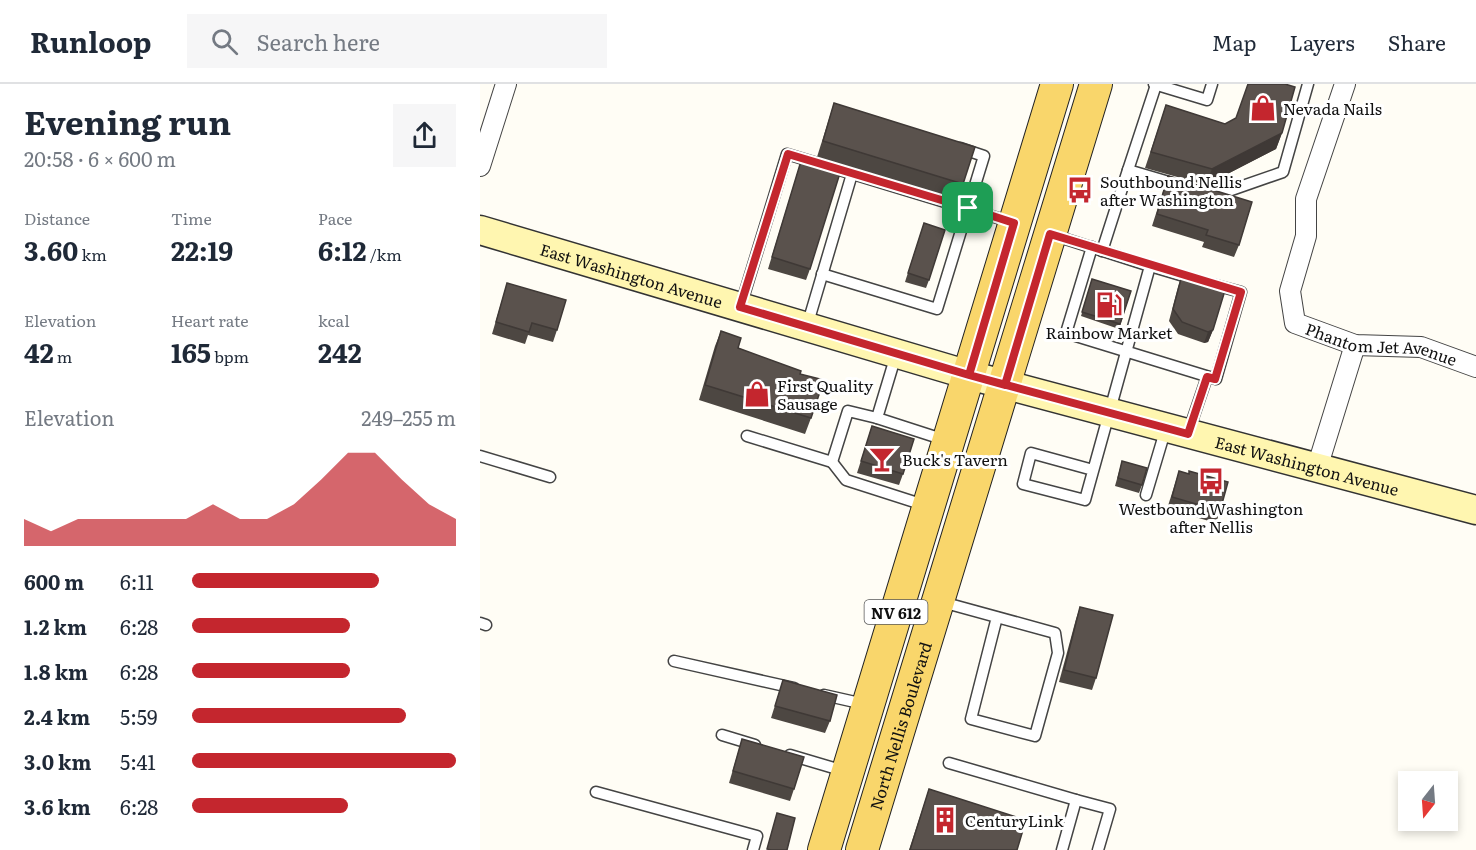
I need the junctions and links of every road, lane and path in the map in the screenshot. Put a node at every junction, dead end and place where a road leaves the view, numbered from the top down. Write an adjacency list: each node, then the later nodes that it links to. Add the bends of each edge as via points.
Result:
1 (506, 84): 9 (street)
2 (1057, 84): 13 (main road, NV 612)
3 (1096, 84): 15 (main road, North Nellis Boulevard / NV 612)
4 (1155, 84): 5 (lane, via 1207,100); 10 (lane)
5 (1212, 84)
6 (1308, 84): 10 (lane, via 1283,172 1214,196)
7 (1345, 84): 21 (street, Phantom Jet Avenue, via 1306,199 1306,236 1290,291 1295,323)
8 (951, 146): 12 (lane, via 984,156)
9 (480, 166)
10 (1128, 170): 16 (lane)
11 (852, 174): 12 (lane); 18 (lane); 19 (lane, via 788,154)
12 (968, 208): 13 (lane); 18 (lane, via 937,309)
13 (1014, 223): 25 (main road, NV 612)
14 (480, 230): 19 (main road, East Washington Avenue)
15 (1050, 234): 16 (lane); 27 (main road, North Nellis Boulevard / NV 612)
16 (1097, 249): 17 (lane); 22 (lane, via 1066,333)
17 (1150, 266): 22 (lane); 26 (lane, via 1241,292 1215,379)
18 (822, 274): 20 (lane)
19 (740, 307): 20 (main road, East Washington Avenue)
20 (807, 327): 23 (main road, East Washington Avenue)
21 (1355, 345): 24 (street, Phantom Jet Avenue, via 1421,347); 35 (street)
22 (1125, 351): 26 (lane); 28 (lane)
23 (896, 353): 25 (main road, East Washington Avenue); 29 (lane)
24 (1476, 367)
25 (969, 375): 27 (main road, East Washington Avenue); 32 (main road, NV 612)
26 (1207, 377): 30 (lane)
27 (1005, 385): 28 (main road, East Washington Avenue); 41 (main road, North Nellis Boulevard / NV 612)
28 (1108, 412): 30 (main road, East Washington Avenue); 36 (lane)
29 (877, 417): 32 (lane); 34 (lane, via 848,411)
30 (1177, 431): 35 (main road, East Washington Avenue); 38 (lane)
31 (747, 436): 34 (lane)
32 (949, 441): 39 (main road, NV 612)
33 (480, 456): 37 (lane)
34 (832, 462): 39 (lane, via 846,480)
35 (1317, 468): 40 (main road, East Washington Avenue)
36 (1093, 470): 36 (lane, via 1084,500 1023,484 1031,453)
37 (550, 477)
38 (1146, 495)
39 (928, 506): 44 (main road, NV 612)
40 (1476, 510)
41 (938, 601): 42 (lane); 54 (main road, North Nellis Boulevard / NV 612)
42 (997, 617): 42 (lane, via 971,719 1035,736 1058,652 1055,633)
43 (674, 661): 44 (lane)
44 (868, 705): 49 (main road, NV 612)
45 (722, 735): 46 (lane)
46 (768, 748)
47 (779, 752): 49 (lane)
48 (949, 763): 51 (lane)
49 (848, 772): 53 (main road, NV 612)
50 (596, 792): 52 (lane, via 757,837)
51 (1076, 800): 55 (lane); 56 (lane, via 1110,810)
52 (753, 850)
53 (824, 850)
54 (862, 850)
55 (1062, 850)
56 (1098, 850)

